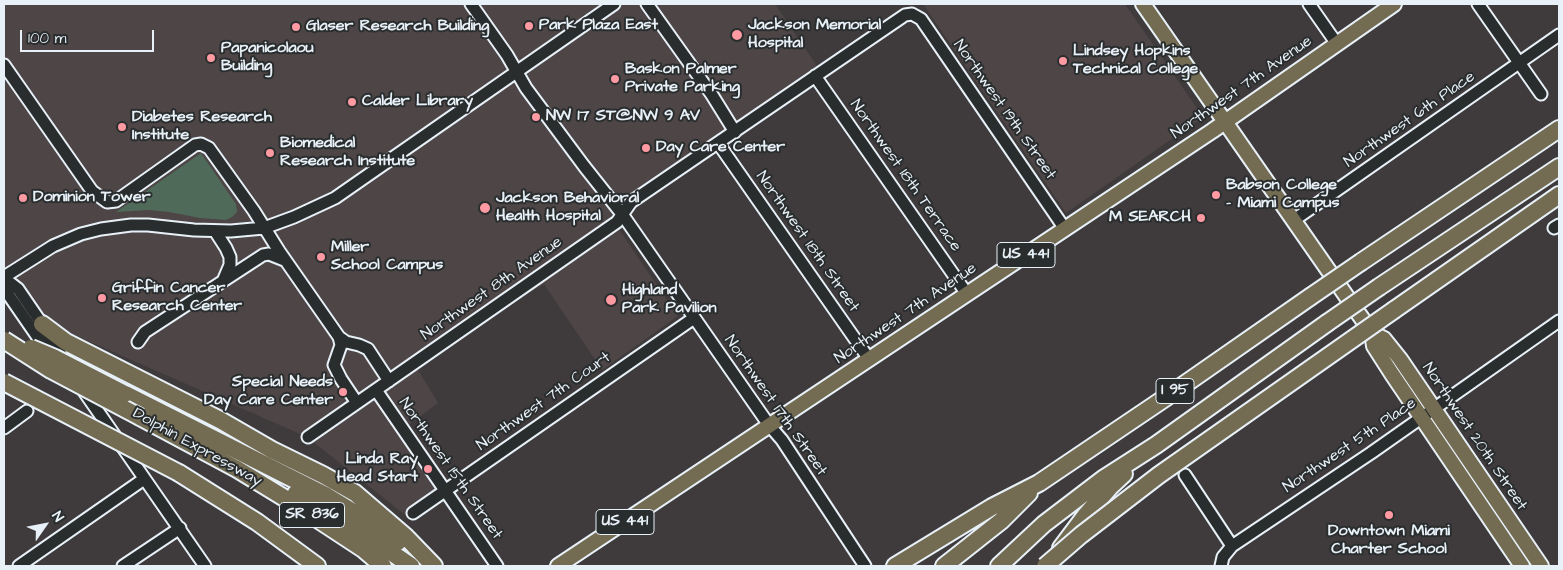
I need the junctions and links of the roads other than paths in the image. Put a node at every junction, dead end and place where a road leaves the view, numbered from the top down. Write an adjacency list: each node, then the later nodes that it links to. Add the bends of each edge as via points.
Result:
1 (471, 4): 13 (street, Northwest 17th Street)
2 (614, 4): 13 (street)
3 (647, 4): 18 (street)
4 (1142, 4): 16 (main road, Northwest 20th Street)
5 (1309, 4): 10 (street)
6 (1394, 4): 10 (main road, Northwest 7th Avenue / US 441)
7 (1478, 4): 11 (street)
8 (912, 14): 14 (street, Northwest 8th Avenue, via 905,15); 25 (street, Northwest 19th Street, via 921,19)
9 (1559, 35): 11 (street, Northwest 6th Place)
10 (1337, 44): 16 (main road, Northwest 7th Avenue / US 441)
11 (1520, 64): 15 (street); 23 (street, Northwest 6th Place)
12 (4, 65): 24 (street, via 92,191 107,202 116,200 201,144 212,151)
13 (516, 71): 22 (street, Northwest 17th Street); 24 (street, via 335,198)
14 (816, 76): 18 (street, Northwest 8th Avenue); 30 (street, Northwest 18th Terrace)
15 (1541, 94)
16 (1225, 122): 23 (main road, Northwest 20th Street); 25 (main road, Northwest 7th Avenue / US 441)
17 (1559, 129): 54 (highway, I 95, bridge)
18 (735, 132): 19 (street, Northwest 8th Avenue)
19 (718, 143): 22 (street, Northwest 8th Avenue, via 631,202); 38 (street, Northwest 18th Street)
20 (1559, 168): 50 (highway, I 95, bridge, via 1327,322)
21 (1559, 195): 73 (highway, bridge, via 1159,475)
22 (622, 214): 31 (street, Northwest 17th Street); 40 (street, Northwest 8th Avenue, via 617,222)
23 (1294, 220): 34 (main road, Northwest 20th Street)
24 (264, 228): 26 (street); 27 (street)
25 (1065, 228): 30 (main road, Northwest 7th Avenue / US 441)
26 (215, 231): 28 (street, via 131,225 101,229 42,252); 29 (street, via 230,257)
27 (286, 261): 29 (street, via 272,254 263,255); 36 (street)
28 (4, 279): 33 (street, via 18,289); 39 (street, via 8,294 48,352)
29 (224, 280): 37 (street, via 145,332)
30 (967, 294): 38 (main road, Northwest 7th Avenue / US 441)
31 (694, 318): 47 (street, Northwest 17th Street); 55 (street, Northwest 7th Court)
32 (1559, 321): 44 (street, Northwest 5th Place)
33 (42, 324): 39 (street); 67 (highway, via 66,342 355,493)
34 (1372, 333): 44 (main road, Northwest 20th Street, via 1384,339); 46 (main road, Northwest 20th Street, via 1374,346)
35 (4, 338): 51 (highway, Dolphin Expressway / SR 836, bridge, via 51,370); 66 (highway, bridge, via 55,358 327,496)
36 (339, 338): 40 (street, Northwest 15th Street, via 368,349); 43 (street, via 334,366)
37 (138, 342)
38 (869, 359): 47 (main road, Northwest 7th Avenue / US 441)
39 (63, 361): 53 (street)
40 (389, 381): 42 (street, Northwest 8th Avenue)
41 (4, 382): 59 (highway, Dolphin Expressway, bridge, via 179,473 257,522)
42 (376, 390): 43 (street, Northwest 8th Avenue); 55 (street, Northwest 15th Street)
43 (357, 403): 49 (street, Northwest 8th Avenue)
44 (1434, 409): 46 (street, Northwest 5th Place); 76 (main road, Northwest 20th Street)
45 (27, 411): 48 (street)
46 (1421, 418): 58 (street, Northwest 5th Place); 75 (main road, Northwest 20th Street)
47 (770, 425): 69 (main road, Northwest 7th Avenue / US 441); 70 (street, Northwest 17th Street)
48 (4, 428)
49 (308, 436)
50 (1156, 445): 72 (highway, I 95, via 1103,479 1052,518); 73 (highway, via 1110,487)
51 (237, 469): 64 (highway, Dolphin Expressway / SR 836, via 331,527); 65 (highway, via 255,472 313,502)
52 (1185, 475): 58 (street)
53 (144, 479): 57 (street); 61 (street)
54 (1039, 483): 60 (highway, via 992,507); 71 (highway, I 95, via 1001,521)
55 (445, 490): 56 (street, Northwest 7th Court); 68 (street, Northwest 15th Street)
56 (413, 513)
57 (180, 528): 62 (street); 63 (street)
58 (1232, 546): 74 (street, Northwest 5th Place, via 1223,556)
59 (310, 563)
60 (900, 563)
61 (26, 564)
62 (123, 566)
63 (205, 566)
64 (383, 566)
65 (411, 566)
66 (430, 566)
67 (434, 566)
68 (497, 566)
69 (558, 566)
70 (865, 566)
71 (944, 566)
72 (999, 566)
73 (1047, 566)
74 (1221, 566)
75 (1522, 566)
76 (1541, 566)

